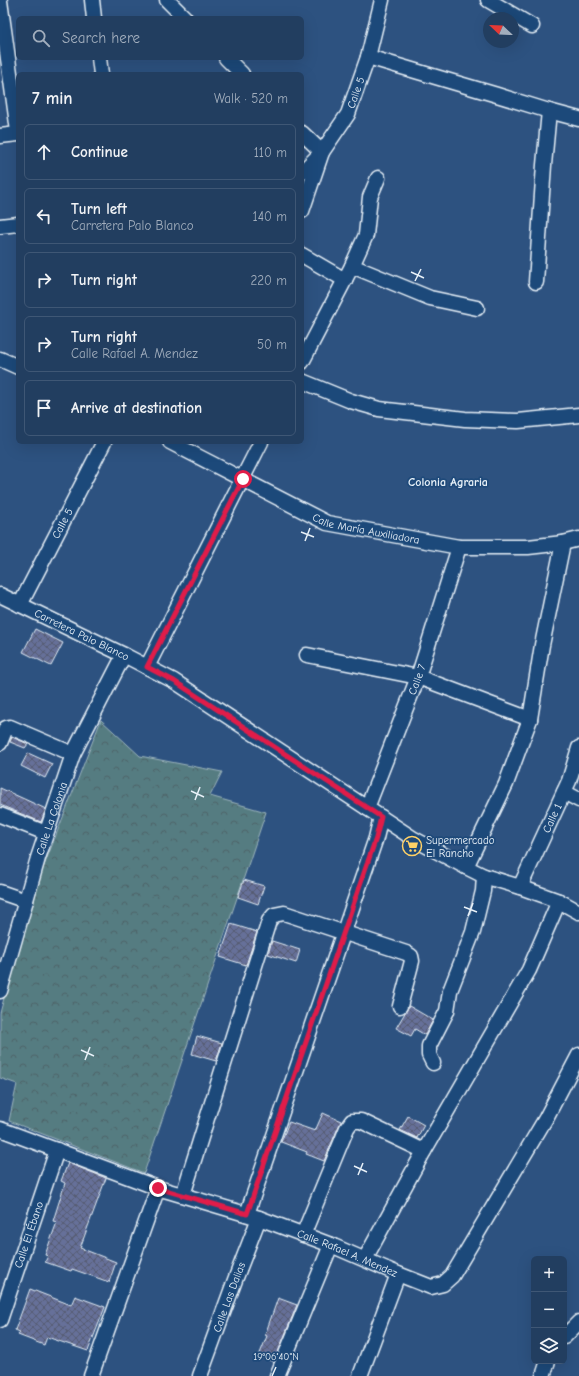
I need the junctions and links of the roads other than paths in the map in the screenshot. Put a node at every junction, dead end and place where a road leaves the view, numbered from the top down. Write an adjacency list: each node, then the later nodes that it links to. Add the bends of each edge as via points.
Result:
1 (92, 0): 6 (street)
2 (166, 0): 7 (street)
3 (382, 0): 9 (street, Calle 5)
4 (488, 0): 8 (street)
5 (0, 1): 15 (street)
6 (94, 16)
7 (183, 16)
8 (532, 26)
9 (368, 57): 14 (street); 20 (street, Calle 5, via 348,114)
10 (99, 60): 12 (street)
11 (228, 60): 13 (street)
12 (101, 72)
13 (240, 72)
14 (549, 111): 16 (street); 29 (street)
15 (16, 118)
16 (579, 119)
17 (16, 133): 19 (street)
18 (304, 135): 20 (street)
19 (0, 136)
20 (322, 152): 21 (street, Calle 5); 23 (street)
21 (304, 170)
22 (378, 178): 27 (street, via 370,197 366,235)
23 (304, 205)
24 (16, 224): 25 (street)
25 (0, 226)
26 (304, 256): 28 (street)
27 (352, 266): 28 (street); 30 (street, via 430,298)
28 (345, 280): 31 (street)
29 (536, 282)
30 (477, 308)
31 (304, 358)
32 (0, 359): 33 (street)
33 (16, 366)
34 (304, 383): 35 (street, via 380,410 465,419 518,421)
35 (579, 415)
36 (103, 444): 44 (street, Calle 5)
37 (174, 444): 39 (street, Calle María Auxiliadora)
38 (260, 444): 39 (street)
39 (243, 479): 42 (street, Calle María Auxiliadora, via 327,523); 47 (street)
40 (579, 539): 41 (street, Calle María Auxiliadora)
41 (563, 543): 42 (street, Calle María Auxiliadora, via 528,547); 49 (street)
42 (459, 547): 48 (street, Calle 7)
43 (0, 595): 44 (street, Carretera Palo Blanco)
44 (20, 605): 45 (street, Carretera Palo Blanco)
45 (124, 655): 47 (street, Carretera Palo Blanco); 52 (street, Calle La Colonia)
46 (307, 656): 48 (street)
47 (147, 667): 55 (street, Carretera Palo Blanco, via 174,681)
48 (418, 677): 49 (street); 55 (street, Calle 7)
49 (530, 719): 59 (street, via 506,784)
50 (0, 743): 52 (street, via 6,728 10,727)
51 (579, 748): 53 (street, Calle 1)
52 (73, 754): 58 (street, Calle La Colonia)
53 (564, 792): 54 (street); 61 (street, Calle 1)
54 (579, 800)
55 (367, 808): 57 (street, Carretera Palo Blanco)
56 (0, 815): 58 (street)
57 (381, 817): 59 (street, Carretera Palo Blanco, via 414,839); 66 (street, Calle Las Dalias)
58 (46, 834): 63 (street, Calle La Colonia)
59 (466, 867): 60 (street, Carretera Palo Blanco)
60 (484, 876): 61 (street, Carretera Palo Blanco); 71 (street, via 473,932 450,991 447,1011 428,1046)
61 (520, 887): 64 (street, Carretera Palo Blanco)
62 (0, 892): 63 (street)
63 (26, 901): 67 (street, Calle La Colonia)
64 (559, 901): 65 (street, Carretera Palo Blanco); 74 (street, via 529,970)
65 (579, 912)
66 (344, 933): 69 (street, via 411,956 412,961); 76 (street, via 284,913 274,915 269,921); 77 (street, Calle Las Dalias)
67 (4, 964): 68 (street, Calle La Colonia)
68 (0, 991)
69 (400, 1006)
70 (579, 1055): 81 (street, Calle Rafael A. Mendez, via 546,1118 452,1276 443,1284 431,1287)
71 (433, 1063)
72 (0, 1129): 73 (street, Calle Rafael A. Mendez)
73 (57, 1150): 75 (street, Calle Rafael A. Mendez); 82 (street, Calle El Ébano)
74 (424, 1151): 78 (street, via 361,1121 352,1121); 80 (street)
75 (158, 1188): 76 (street, Calle Rafael A. Mendez); 86 (street)
76 (183, 1195): 77 (street, Calle Rafael A. Mendez)
77 (253, 1216): 78 (street, Calle Rafael A. Mendez); 87 (street, Calle Las Dalias, via 235,1280)
78 (303, 1235): 79 (street, Calle Rafael A. Mendez)
79 (331, 1245): 80 (street, Calle Rafael A. Mendez); 88 (street)
80 (365, 1259): 81 (street, Calle Rafael A. Mendez)
81 (398, 1274): 89 (street)
82 (0, 1320)
83 (579, 1322): 84 (street)
84 (567, 1334)
85 (547, 1364): 90 (street)
86 (92, 1376)
87 (200, 1376)
88 (277, 1376)
89 (360, 1376)
90 (543, 1376)

